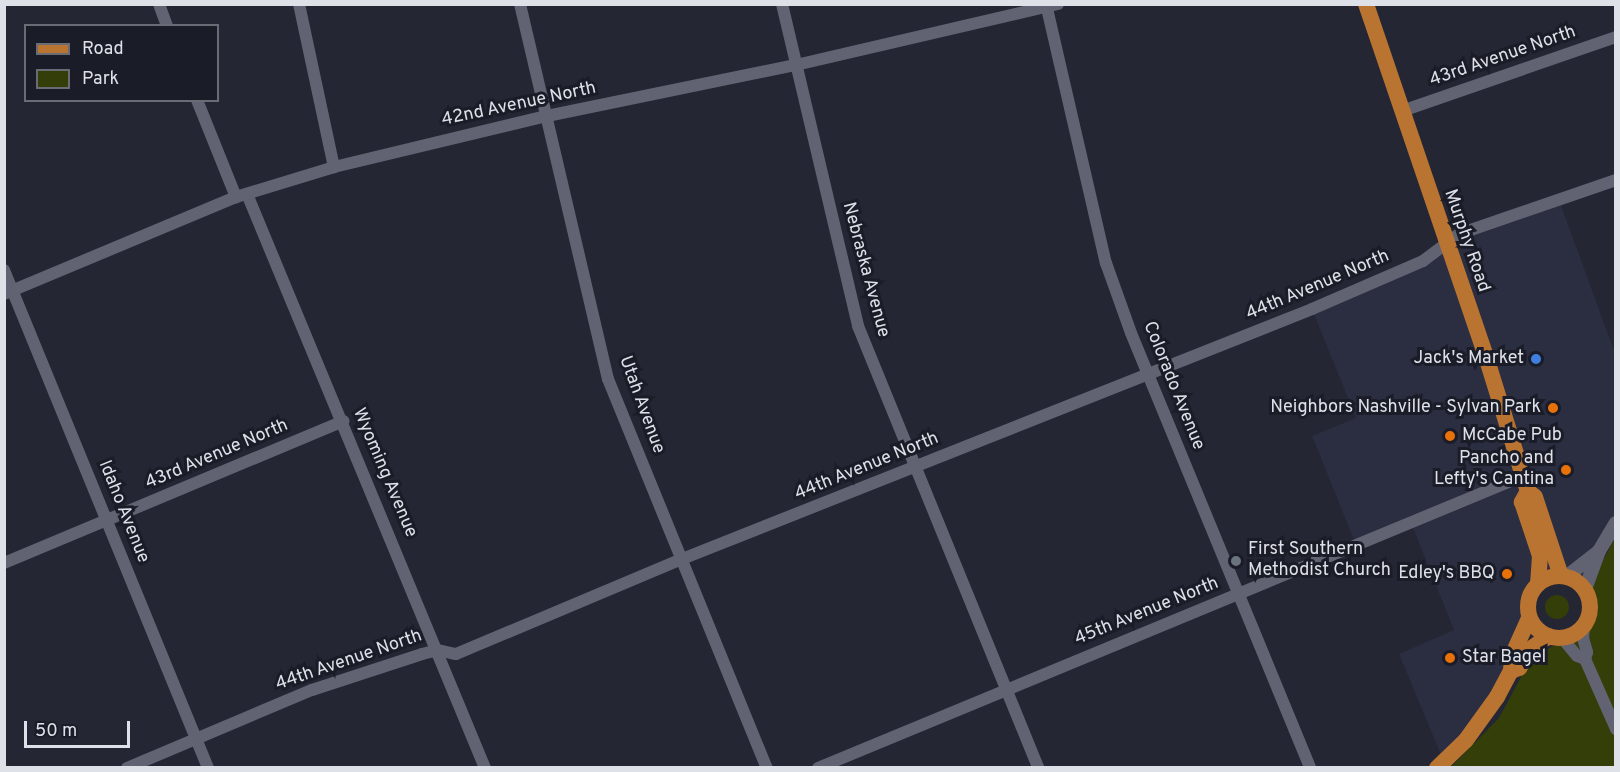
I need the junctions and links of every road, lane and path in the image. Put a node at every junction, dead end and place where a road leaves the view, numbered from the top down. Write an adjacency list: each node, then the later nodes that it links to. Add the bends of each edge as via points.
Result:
1 (159, 4): 7 (street)
2 (299, 4): 13 (street)
3 (520, 4): 12 (street, Utah Avenue)
4 (782, 4): 9 (street, Nebraska Avenue)
5 (1366, 4): 11 (main road, Murphy Road)
6 (1050, 5): 9 (street, 42nd Avenue North); 19 (street, Colorado Avenue, via 1106,263)
7 (166, 24)
8 (1616, 37): 11 (street, 43rd Avenue North)
9 (796, 64): 12 (street, 42nd Avenue North); 21 (street, Nebraska Avenue, via 858,326)
10 (198, 102): 15 (street, Wyoming Avenue)
11 (1402, 111): 16 (main road, Murphy Road)
12 (547, 116): 13 (street, 42nd Avenue North); 26 (street, Utah Avenue, via 609,379)
13 (334, 167): 15 (street, 42nd Avenue North)
14 (1616, 180): 16 (street, 44th Avenue North, via 1459,234)
15 (242, 195): 18 (street, 42nd Avenue North); 20 (street, Wyoming Avenue)
16 (1446, 244): 19 (street, 44th Avenue North, via 1423,261 1324,304); 22 (main road, Murphy Road)
17 (4, 270): 18 (street, Idaho Avenue)
18 (9, 292): 23 (street, Idaho Avenue)
19 (1148, 372): 21 (street, 44th Avenue North); 31 (street, Colorado Avenue)
20 (343, 422): 23 (street, 43rd Avenue North); 35 (street, Wyoming Avenue)
21 (914, 468): 26 (street, 44th Avenue North); 38 (street, Nebraska Avenue)
22 (1525, 483): 28 (main road, Murphy Road, via 1535,497); 29 (main road, Murphy Road, via 1522,502 1540,556); 31 (street, 45th Avenue North)
23 (107, 520): 27 (street, 43rd Avenue North); 40 (street, Idaho Avenue)
24 (1616, 523): 25 (street)
25 (1599, 551): 28 (street); 30 (street)
26 (682, 559): 35 (street, 44th Avenue North, via 456,654); 44 (street, Utah Avenue)
27 (4, 563)
28 (1563, 576): 29 (main road); 30 (main road)
29 (1538, 584): 32 (main road, via 1528,602)
30 (1585, 589): 33 (main road, via 1590,609)
31 (1239, 594): 38 (street, 45th Avenue North); 47 (street, Colorado Avenue)
32 (1529, 618): 34 (main road, via 1537,628); 37 (main road, via 1512,656)
33 (1584, 625): 34 (main road, via 1575,634); 36 (street)
34 (1555, 637): 36 (street, via 1577,657); 37 (main road, via 1533,647 1519,668)
35 (438, 650): 40 (street, 44th Avenue North, via 312,690); 43 (street, Wyoming Avenue)
36 (1585, 659): 39 (street)
37 (1511, 671): 48 (main road, via 1474,730)
38 (1005, 688): 45 (street, 45th Avenue North); 46 (street, Nebraska Avenue)
39 (1616, 729)
40 (195, 738): 41 (street, 44th Avenue North); 42 (street, Idaho Avenue)
41 (127, 768)
42 (208, 768)
43 (485, 768)
44 (767, 768)
45 (818, 768)
46 (1038, 768)
47 (1310, 768)
48 (1437, 768)

